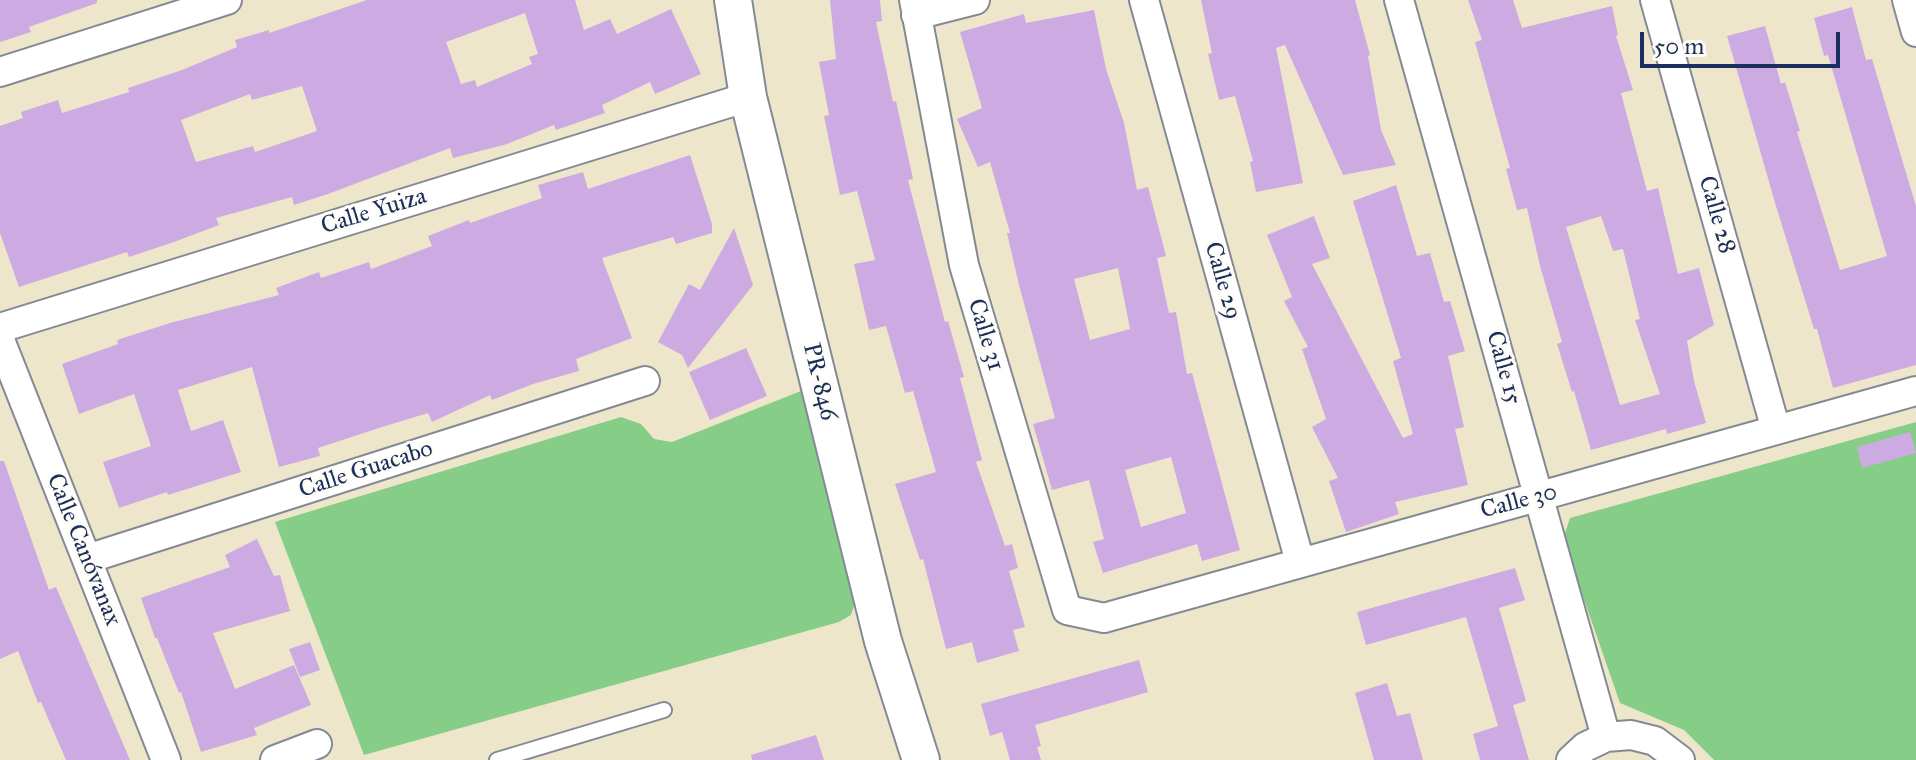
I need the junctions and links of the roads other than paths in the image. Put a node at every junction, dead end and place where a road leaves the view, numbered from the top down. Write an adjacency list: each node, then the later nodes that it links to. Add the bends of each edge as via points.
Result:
1 (227, 0): 10 (street)
2 (733, 0): 11 (street, PR-846 / PR-846)
3 (975, 0): 8 (street)
4 (1144, 0): 19 (street, Calle 29)
5 (1399, 0): 17 (street, Calle 15)
6 (1655, 0): 16 (street, Calle 28)
7 (1907, 0): 9 (street)
8 (915, 8): 20 (street, Calle 31, via 964,265 1067,610 1104,618)
9 (1916, 32)
10 (0, 72)
11 (748, 97): 12 (street, Calle Yuiza); 27 (street, PR-846 / PR-846, via 883,641)
12 (0, 328)
13 (0, 340): 18 (street, Calle Canóvanax)
14 (645, 381): 18 (street, Calle Guacabo)
15 (1916, 391): 16 (street, Calle 30)
16 (1776, 430): 17 (street, Calle 30)
17 (1540, 496): 19 (street, Calle 30); 22 (street, Calle 15)
18 (87, 559): 24 (street, Calle Canóvanax)
19 (1300, 562): 20 (street, Calle 30)
20 (1122, 613)
21 (664, 710): 26 (lane)
22 (1606, 737): 28 (street); 29 (street, via 1631,735 1655,741)
23 (317, 744): 25 (street)
24 (166, 760)
25 (275, 760)
26 (497, 760)
27 (921, 760)
28 (1571, 760)
29 (1680, 760)

